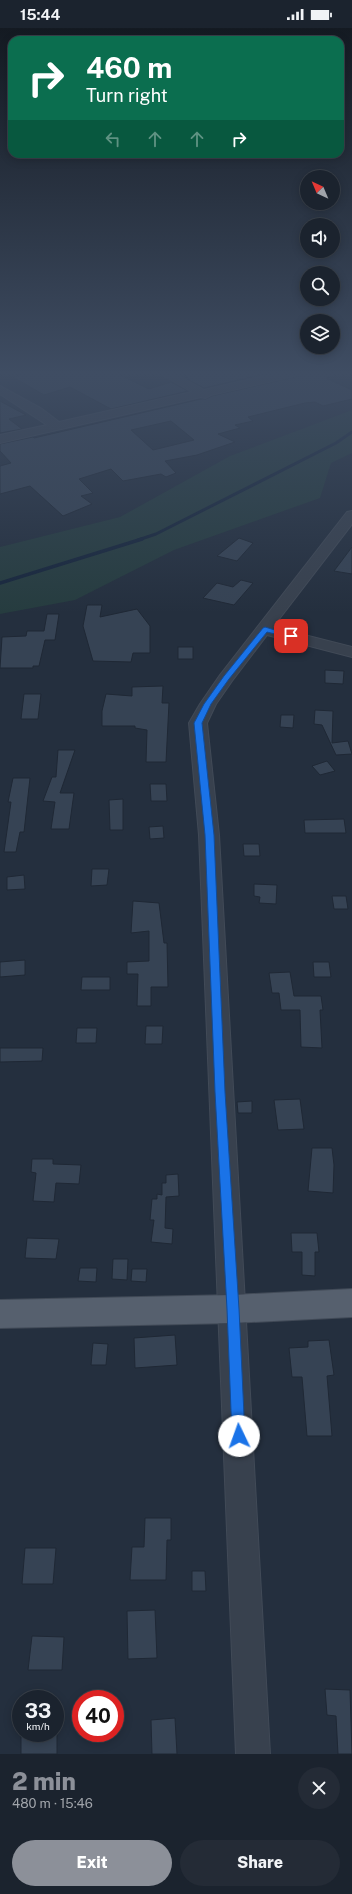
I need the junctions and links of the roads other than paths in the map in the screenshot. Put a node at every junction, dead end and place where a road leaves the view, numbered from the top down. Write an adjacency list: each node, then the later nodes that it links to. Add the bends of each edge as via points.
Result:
1 (352, 515): 2 (street)
2 (265, 630): 3 (street); 5 (street, via 226,678 198,723 209,835 220,1092)
3 (352, 652)
4 (352, 1303): 5 (main road)
5 (233, 1309): 6 (main road); 7 (street)
6 (0, 1314)
7 (253, 1754)

